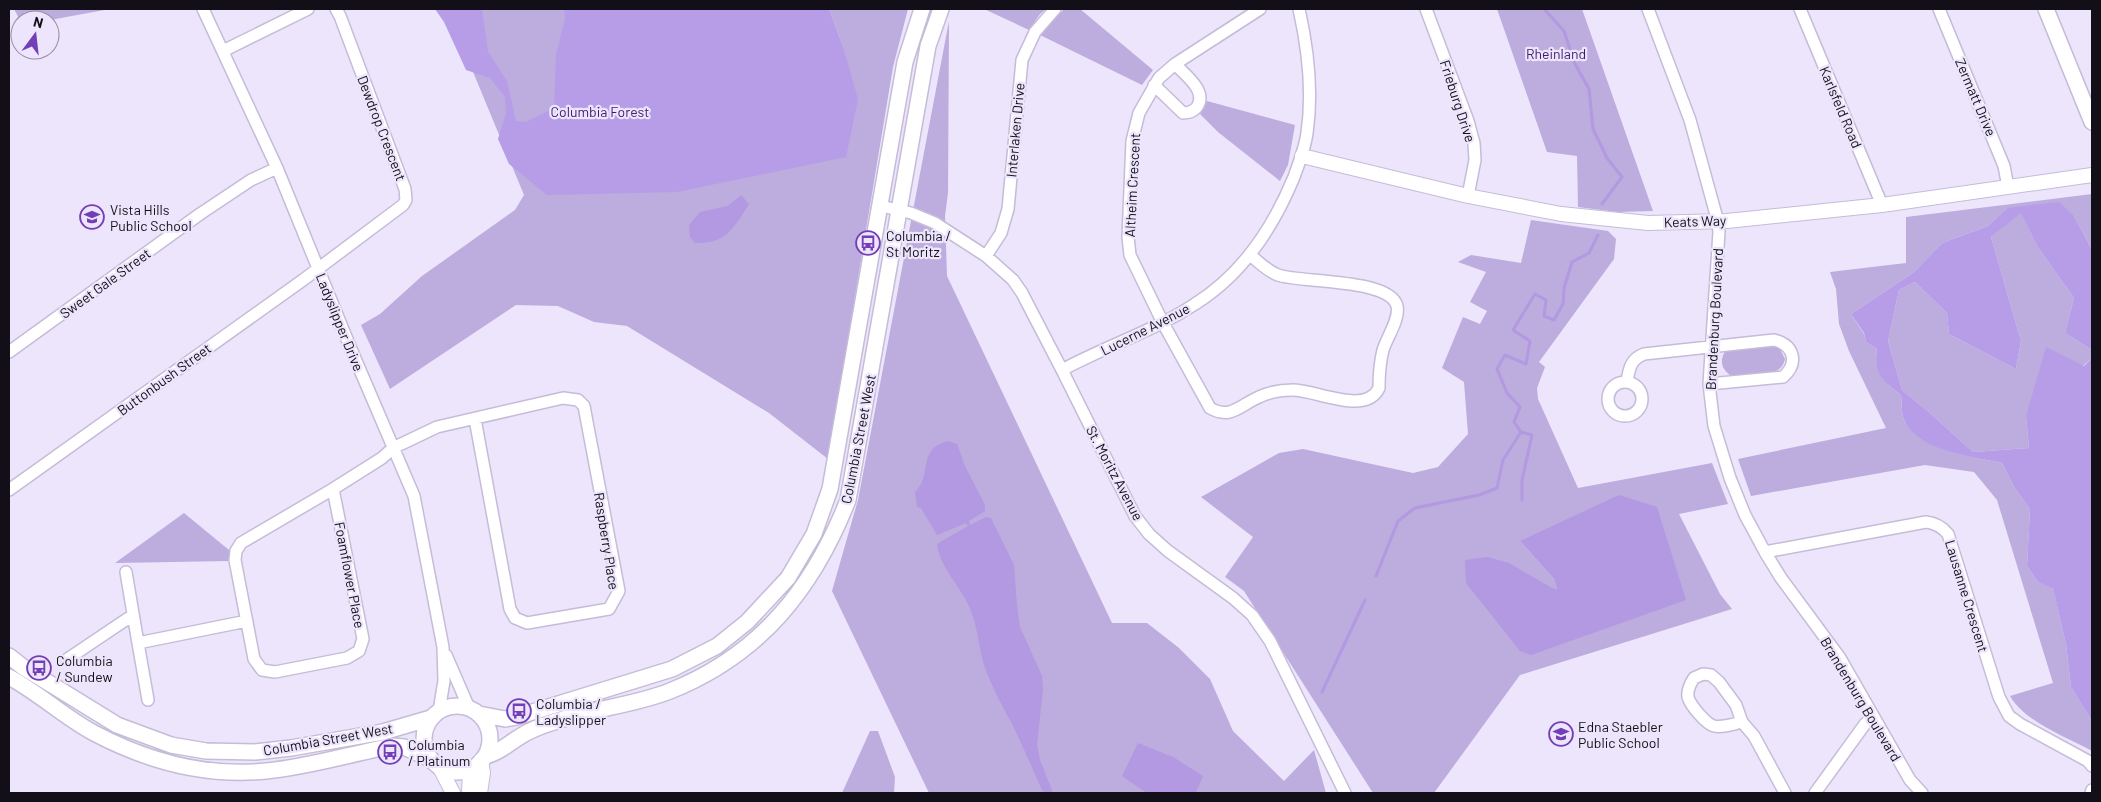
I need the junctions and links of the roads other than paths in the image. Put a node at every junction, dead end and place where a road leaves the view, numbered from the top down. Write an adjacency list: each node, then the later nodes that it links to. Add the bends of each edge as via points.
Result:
1 (203, 9): 14 (street, Ladyslipper Drive)
2 (308, 9): 14 (street)
3 (336, 9): 29 (street, Dewdrop Crescent, via 406,200 400,209)
4 (922, 9): 24 (main road, Columbia Street West, via 905,62)
5 (941, 9): 25 (main road, Columbia Street West, via 928,46)
6 (1056, 9): 28 (street, Interlaken Drive, via 1035,32 1022,60 1008,209 1001,233)
7 (1260, 9): 15 (street, Altheim Crescent)
8 (1299, 9): 18 (street, Lucerne Avenue, via 1308,51 1310,106)
9 (1426, 9): 22 (street, Frieburg Drive, via 1474,143 1475,160)
10 (1648, 9): 26 (street, Brandenburg Boulevard, via 1690,120)
11 (1800, 9): 23 (street, Karlsfeld Road)
12 (1939, 9): 21 (street, Zermatt Drive, via 2004,166)
13 (2046, 9): 17 (main road)
14 (223, 51): 19 (street, Ladyslipper Drive)
15 (1176, 64): 16 (street, Altheim Crescent); 16 (street, via 1200,92 1195,110 1183,113)
16 (1154, 85): 30 (street, Altheim Crescent, via 1133,132 1128,237 1133,265)
17 (2092, 122)
18 (1302, 156): 22 (street, Keats Way); 27 (street, Lucerne Avenue, via 1272,225)
19 (278, 168): 29 (street, Ladyslipper Drive); 32 (street, Sweet Gale Street, via 250,180 200,214)
20 (2092, 175): 21 (street, Keats Way)
21 (2008, 187): 23 (street, Keats Way)
22 (1468, 196): 26 (street, Keats Way, via 1605,219)
23 (1882, 205): 26 (street, Keats Way)
24 (881, 206): 25 (street, St. Moritz Avenue); 50 (main road, Columbia Street West, via 830,489 814,534 788,578 740,628 717,646 672,670 516,717 505,719)
25 (899, 209): 28 (street, St. Moritz Avenue, via 923,216); 55 (main road, Columbia Street West, via 848,500 815,570 790,605 736,657 699,678 668,691 539,727)
26 (1718, 222): 31 (street, Brandenburg Boulevard)
27 (1250, 255): 30 (street, Lucerne Avenue, via 1216,289); 30 (street, Altheim Crescent, via 1280,276 1332,280 1380,291 1392,299 1397,306 1397,316 1384,348 1376,394 1355,402 1279,390 1229,413 1219,413 1210,408)
28 (986, 256): 33 (street, St. Moritz Avenue, via 1002,268 1022,293)
29 (318, 268): 37 (street, Ladyslipper Drive); 39 (street, Buttonbush Street)
30 (1162, 323): 33 (street, Lucerne Avenue)
31 (1712, 348): 34 (street, via 1636,357 1629,367); 35 (street, Brandenburg Boulevard); 35 (street, via 1774,340 1790,349 1792,364 1783,377)
32 (9, 352)
33 (1062, 370): 60 (street, St. Moritz Avenue, via 1135,516 1168,551 1252,615 1270,641)
34 (1627, 382)
35 (1709, 384): 40 (street, Brandenburg Boulevard, via 1714,426 1730,478)
36 (475, 419): 36 (street, Raspberry Place, via 563,398 578,400 584,406 618,591 609,609 526,622 515,618 510,608); 37 (street, Raspberry Place, via 437,427)
37 (393, 448): 38 (street, Foamflower Place); 45 (street, Ladyslipper Drive, via 414,496)
38 (333, 489): 43 (street, Foamflower Place, via 241,543 235,560); 43 (street, Foamflower Place, via 363,639 359,650 347,658 275,672 262,670 254,660)
39 (9, 490)
40 (1765, 552): 52 (street, Brandenburg Boulevard, via 1840,658); 56 (street, Lausanne Crescent, via 1926,522 1943,529 1948,534 1999,697 2009,716)
41 (126, 572): 42 (street)
42 (132, 615): 44 (street); 47 (street)
43 (247, 621): 44 (street)
44 (138, 642): 49 (street)
45 (443, 646): 50 (street, Ladyslipper Drive); 51 (street, Ladyslipper Drive, via 444,681)
46 (9, 656): 51 (main road, Columbia Street West, via 117,724 171,745 206,751 255,752 291,748 383,732)
47 (66, 660)
48 (9, 677): 54 (main road, Columbia Street West, via 67,717 119,746 180,766 220,771 265,771 392,746 404,747)
49 (148, 700)
50 (474, 711): 51 (main road, via 459,706 448,707); 55 (main road, via 485,722 489,732 489,743)
51 (435, 714): 54 (main road, via 424,738 425,749)
52 (1873, 717): 62 (street); 63 (street, Brandenburg Boulevard, via 1910,780)
53 (1742, 722): 53 (street, via 1736,705 1719,682 1711,675 1694,678 1688,687 1688,698 1704,721 1721,727); 61 (street, via 1754,736)
54 (434, 762): 55 (main road, via 454,771); 57 (street)
55 (479, 762): 58 (street); 59 (street, via 483,773)
56 (2092, 766)
57 (454, 793)
58 (469, 793)
59 (480, 793)
60 (1344, 793)
61 (1785, 793)
62 (1816, 793)
63 (1922, 793)

